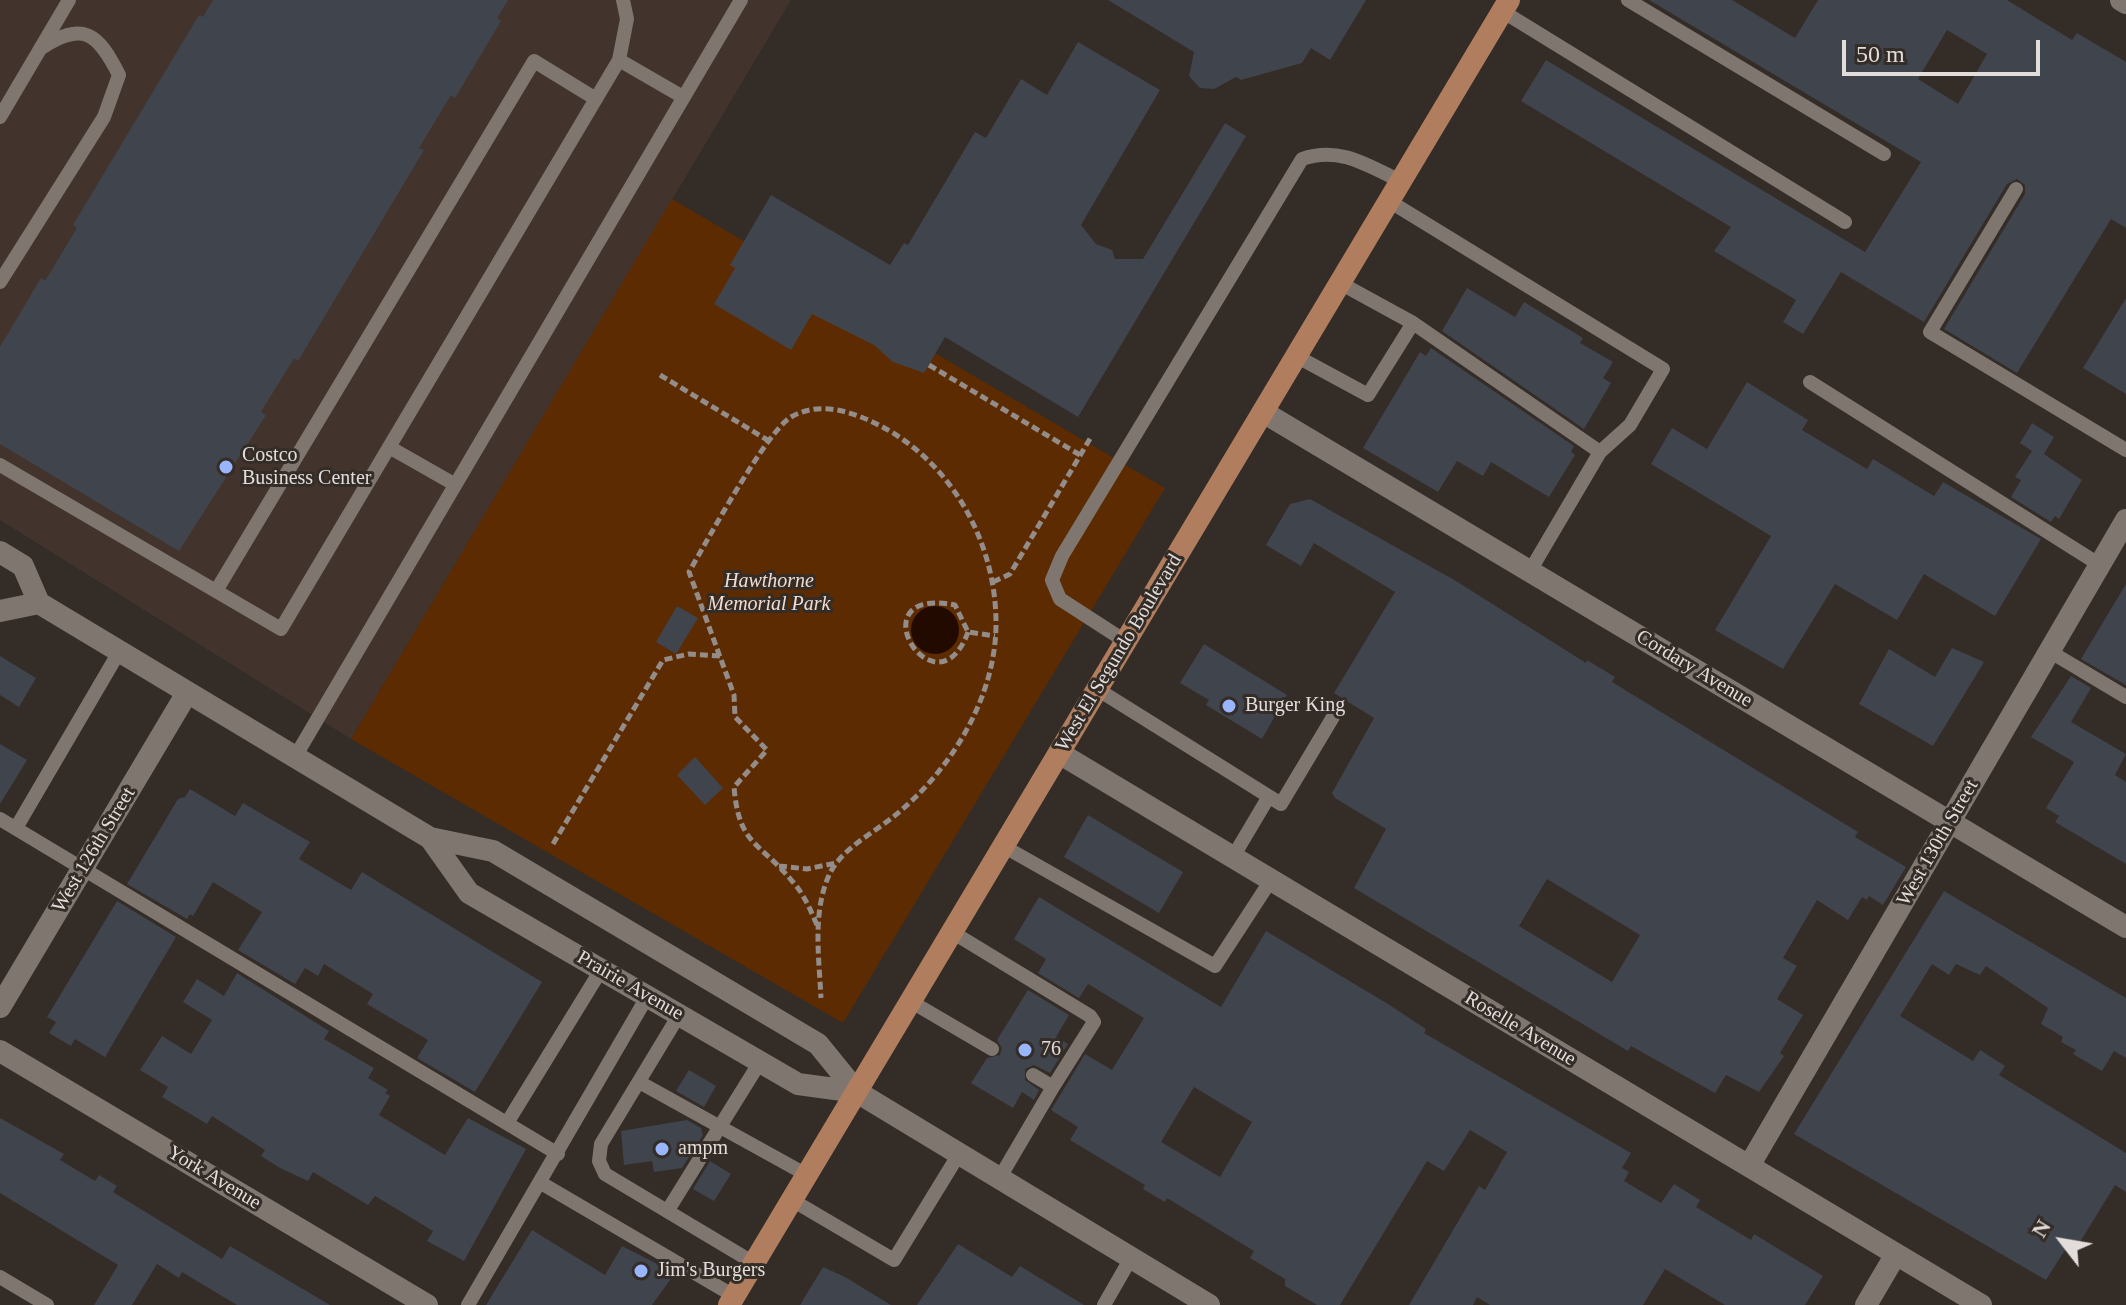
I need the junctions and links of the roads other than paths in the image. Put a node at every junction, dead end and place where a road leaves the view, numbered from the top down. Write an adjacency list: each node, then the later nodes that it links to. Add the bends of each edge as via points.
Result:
1 (69, 0): 8 (lane)
2 (623, 0): 9 (lane, via 627,19)
3 (741, 0): 10 (lane)
4 (1628, 0): 13 (lane)
5 (2121, 0): 6 (street)
6 (2126, 3)
7 (1505, 6): 15 (main road, West El Segundo Boulevard); 16 (lane)
8 (40, 49): 12 (lane); 17 (lane, via 59,36 80,32 103,43 119,75 104,117)
9 (619, 60): 10 (lane); 11 (lane)
10 (683, 97): 27 (lane)
11 (596, 99): 23 (lane); 32 (lane, via 534,61)
12 (0, 117)
13 (1884, 154)
14 (2016, 189): 24 (lane, via 1930,332)
15 (1394, 191): 18 (main road, West El Segundo Boulevard); 25 (lane, via 1663,369 1630,425); 35 (lane, via 1343,154 1302,159 1062,556 1052,580 1060,599)
16 (1845, 222)
17 (0, 282)
18 (1340, 283): 19 (lane); 20 (main road, West El Segundo Boulevard)
19 (1413, 323): 20 (lane, via 1368,395); 25 (lane)
20 (1296, 356): 22 (main road, West El Segundo Boulevard)
21 (1810, 382): 30 (lane)
22 (1263, 412): 31 (street, Cordary Avenue); 35 (main road, West El Segundo Boulevard)
23 (389, 447): 27 (lane); 32 (lane, via 281,629)
24 (2126, 450)
25 (1600, 452): 31 (lane)
26 (0, 465): 32 (lane)
27 (454, 484): 43 (lane)
28 (2126, 520): 30 (street, West 130th Street)
29 (0, 552): 33 (street, via 23,566)
30 (2100, 565): 36 (street, West 130th Street)
31 (1530, 571): 46 (street, Cordary Avenue)
32 (216, 591)
33 (39, 603): 34 (street); 37 (street, Prairie Avenue)
34 (0, 611)
35 (1125, 641): 38 (main road, West El Segundo Boulevard)
36 (2049, 651): 40 (lane); 46 (street, West 130th Street)
37 (119, 652): 39 (street, Prairie Avenue); 47 (lane)
38 (1097, 689): 42 (main road, West El Segundo Boulevard); 44 (lane)
39 (187, 693): 43 (street, Prairie Avenue); 51 (street, West 126th Street)
40 (2126, 697)
41 (1333, 717): 44 (lane, via 1281,804)
42 (1059, 753): 49 (main road, West El Segundo Boulevard); 50 (street, Roselle Avenue)
43 (295, 757): 48 (street, Prairie Avenue)
44 (1268, 798): 50 (lane)
45 (0, 819): 47 (lane)
46 (1950, 822): 53 (street, Cordary Avenue); 71 (street, West 130th Street)
47 (16, 828): 51 (lane)
48 (430, 838): 55 (street, Prairie Avenue, via 469,893); 66 (street, Prairie Avenue, via 493,851 818,1044)
49 (1003, 846): 52 (lane, via 1215,966); 54 (main road, West El Segundo Boulevard)
50 (1233, 857): 52 (street, Roselle Avenue)
51 (83, 868): 58 (street, West 126th Street); 67 (lane)
52 (1271, 880): 71 (street, Roselle Avenue)
53 (2126, 927)
54 (952, 932): 57 (main road, West El Segundo Boulevard); 65 (lane, via 1094,1022)
55 (601, 970): 56 (street, Prairie Avenue); 67 (lane)
56 (647, 997): 59 (street, Prairie Avenue); 69 (lane)
57 (910, 1001): 60 (lane); 66 (main road, West El Segundo Boulevard)
58 (0, 1007)
59 (679, 1015): 62 (street, Prairie Avenue); 64 (lane)
60 (992, 1049)
61 (0, 1051): 84 (street, York Avenue)
62 (760, 1062): 66 (street, Prairie Avenue, via 798,1084); 68 (lane)
63 (1033, 1075): 65 (lane)
64 (639, 1082): 68 (lane); 76 (lane, via 601,1144 599,1161 605,1174)
65 (1053, 1087): 73 (lane)
66 (857, 1092): 70 (street, Prairie Avenue); 72 (main road, West El Segundo Boulevard)
67 (507, 1123): 69 (lane)
68 (720, 1128): 72 (lane); 76 (lane)
69 (558, 1154): 74 (lane)
70 (959, 1154): 73 (street, Prairie Avenue); 75 (lane, via 894,1260)
71 (1749, 1166): 77 (street, Roselle Avenue)
72 (807, 1175): 75 (main road, West El Segundo Boulevard)
73 (999, 1179): 78 (street, Prairie Avenue)
74 (541, 1183): 81 (lane); 85 (lane)
75 (792, 1200): 79 (main road, West El Segundo Boulevard)
76 (668, 1210): 79 (lane)
77 (1896, 1254): 87 (street); 88 (street, Roselle Avenue)
78 (1131, 1258): 82 (street, Prairie Avenue); 86 (lane)
79 (754, 1263): 81 (main road, West El Segundo Boulevard)
80 (0, 1277): 83 (lane)
81 (731, 1301)
82 (1199, 1302)
83 (47, 1305)
84 (427, 1305)
85 (468, 1305)
86 (1104, 1305)
87 (1866, 1305)
88 (1981, 1305)

